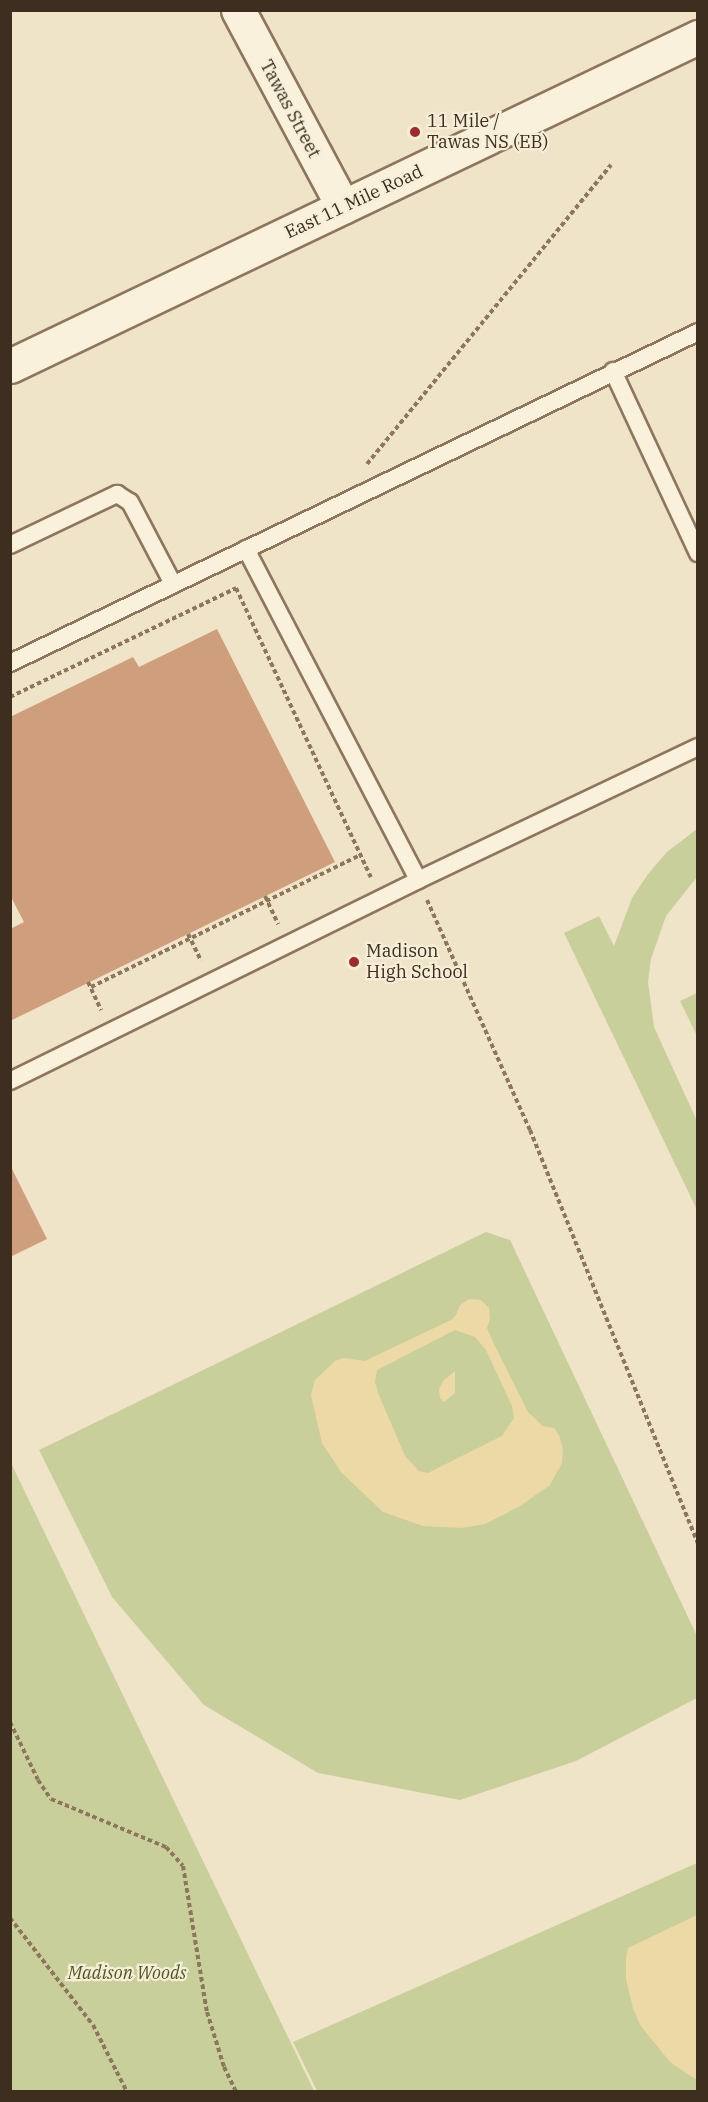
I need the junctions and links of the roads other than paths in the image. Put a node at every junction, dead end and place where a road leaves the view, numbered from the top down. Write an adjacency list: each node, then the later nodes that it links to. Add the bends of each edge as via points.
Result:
1 (238, 10): 3 (main road, Tawas Street)
2 (698, 37): 3 (main road, East 11 Mile Road)
3 (343, 207): 5 (main road, East 11 Mile Road)
4 (698, 332): 6 (lane)
5 (10, 366)
6 (613, 371): 8 (lane); 9 (lane)
7 (10, 545): 10 (lane, via 117,494 130,502)
8 (246, 549): 10 (lane); 13 (lane)
9 (698, 553)
10 (173, 584): 11 (lane)
11 (10, 663)
12 (698, 747): 13 (lane)
13 (418, 880): 14 (lane)
14 (10, 1081)

